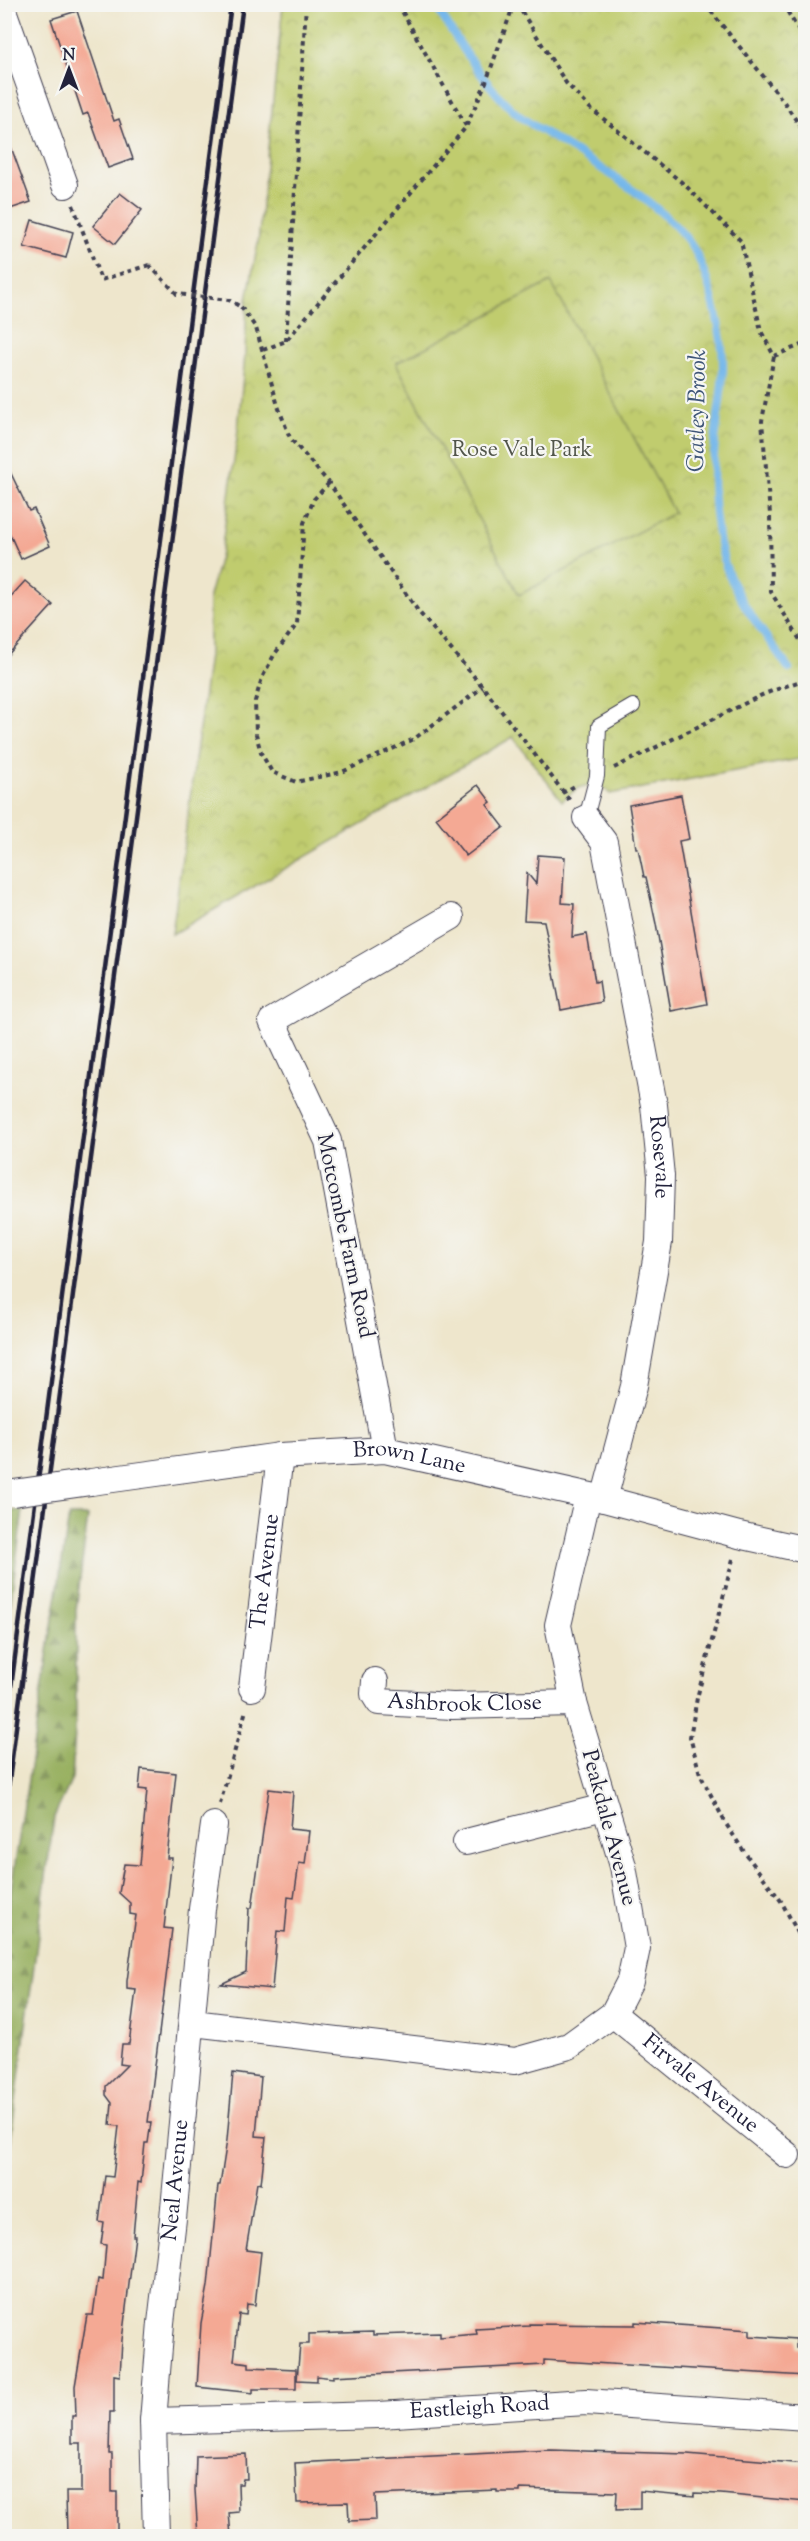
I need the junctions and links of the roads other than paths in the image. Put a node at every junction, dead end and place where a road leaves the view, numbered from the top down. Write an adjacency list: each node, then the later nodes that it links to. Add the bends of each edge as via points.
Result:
1 (4, 14): 2 (street)
2 (65, 185)
3 (633, 706): 4 (lane, via 599,726 597,776)
4 (586, 818): 9 (street, Rosevale, via 604,842 654,1105 662,1176 659,1242 634,1386)
5 (451, 917): 6 (street, Motcombe Farm Road, via 272,1021 328,1141)
6 (386, 1450): 7 (street, Brown Lane); 9 (street, Brown Lane)
7 (280, 1456): 8 (street, Brown Lane, bridge); 12 (street, The Avenue)
8 (9, 1493)
9 (596, 1497): 10 (street, Brown Lane); 13 (street, Peakdale Avenue, via 558,1625)
10 (806, 1550)
11 (375, 1681): 13 (street, Ashbrook Close, via 374,1694 379,1702 453,1706)
12 (252, 1688)
13 (574, 1703): 14 (street, Peakdale Avenue)
14 (604, 1807): 16 (street); 17 (street, Peakdale Avenue, via 623,1866 638,1948 630,1981)
15 (214, 1825): 18 (street, Neal Avenue, via 202,1909)
16 (466, 1842)
17 (613, 2014): 18 (street, Peakdale Avenue, via 569,2046 515,2061); 19 (street, Firvale Avenue)
18 (193, 2023): 21 (street, Neal Avenue)
19 (787, 2155)
20 (806, 2417): 21 (street, Eastleigh Road, via 586,2402 379,2415)
21 (153, 2421): 22 (street, Neal Avenue)
22 (156, 2536)

